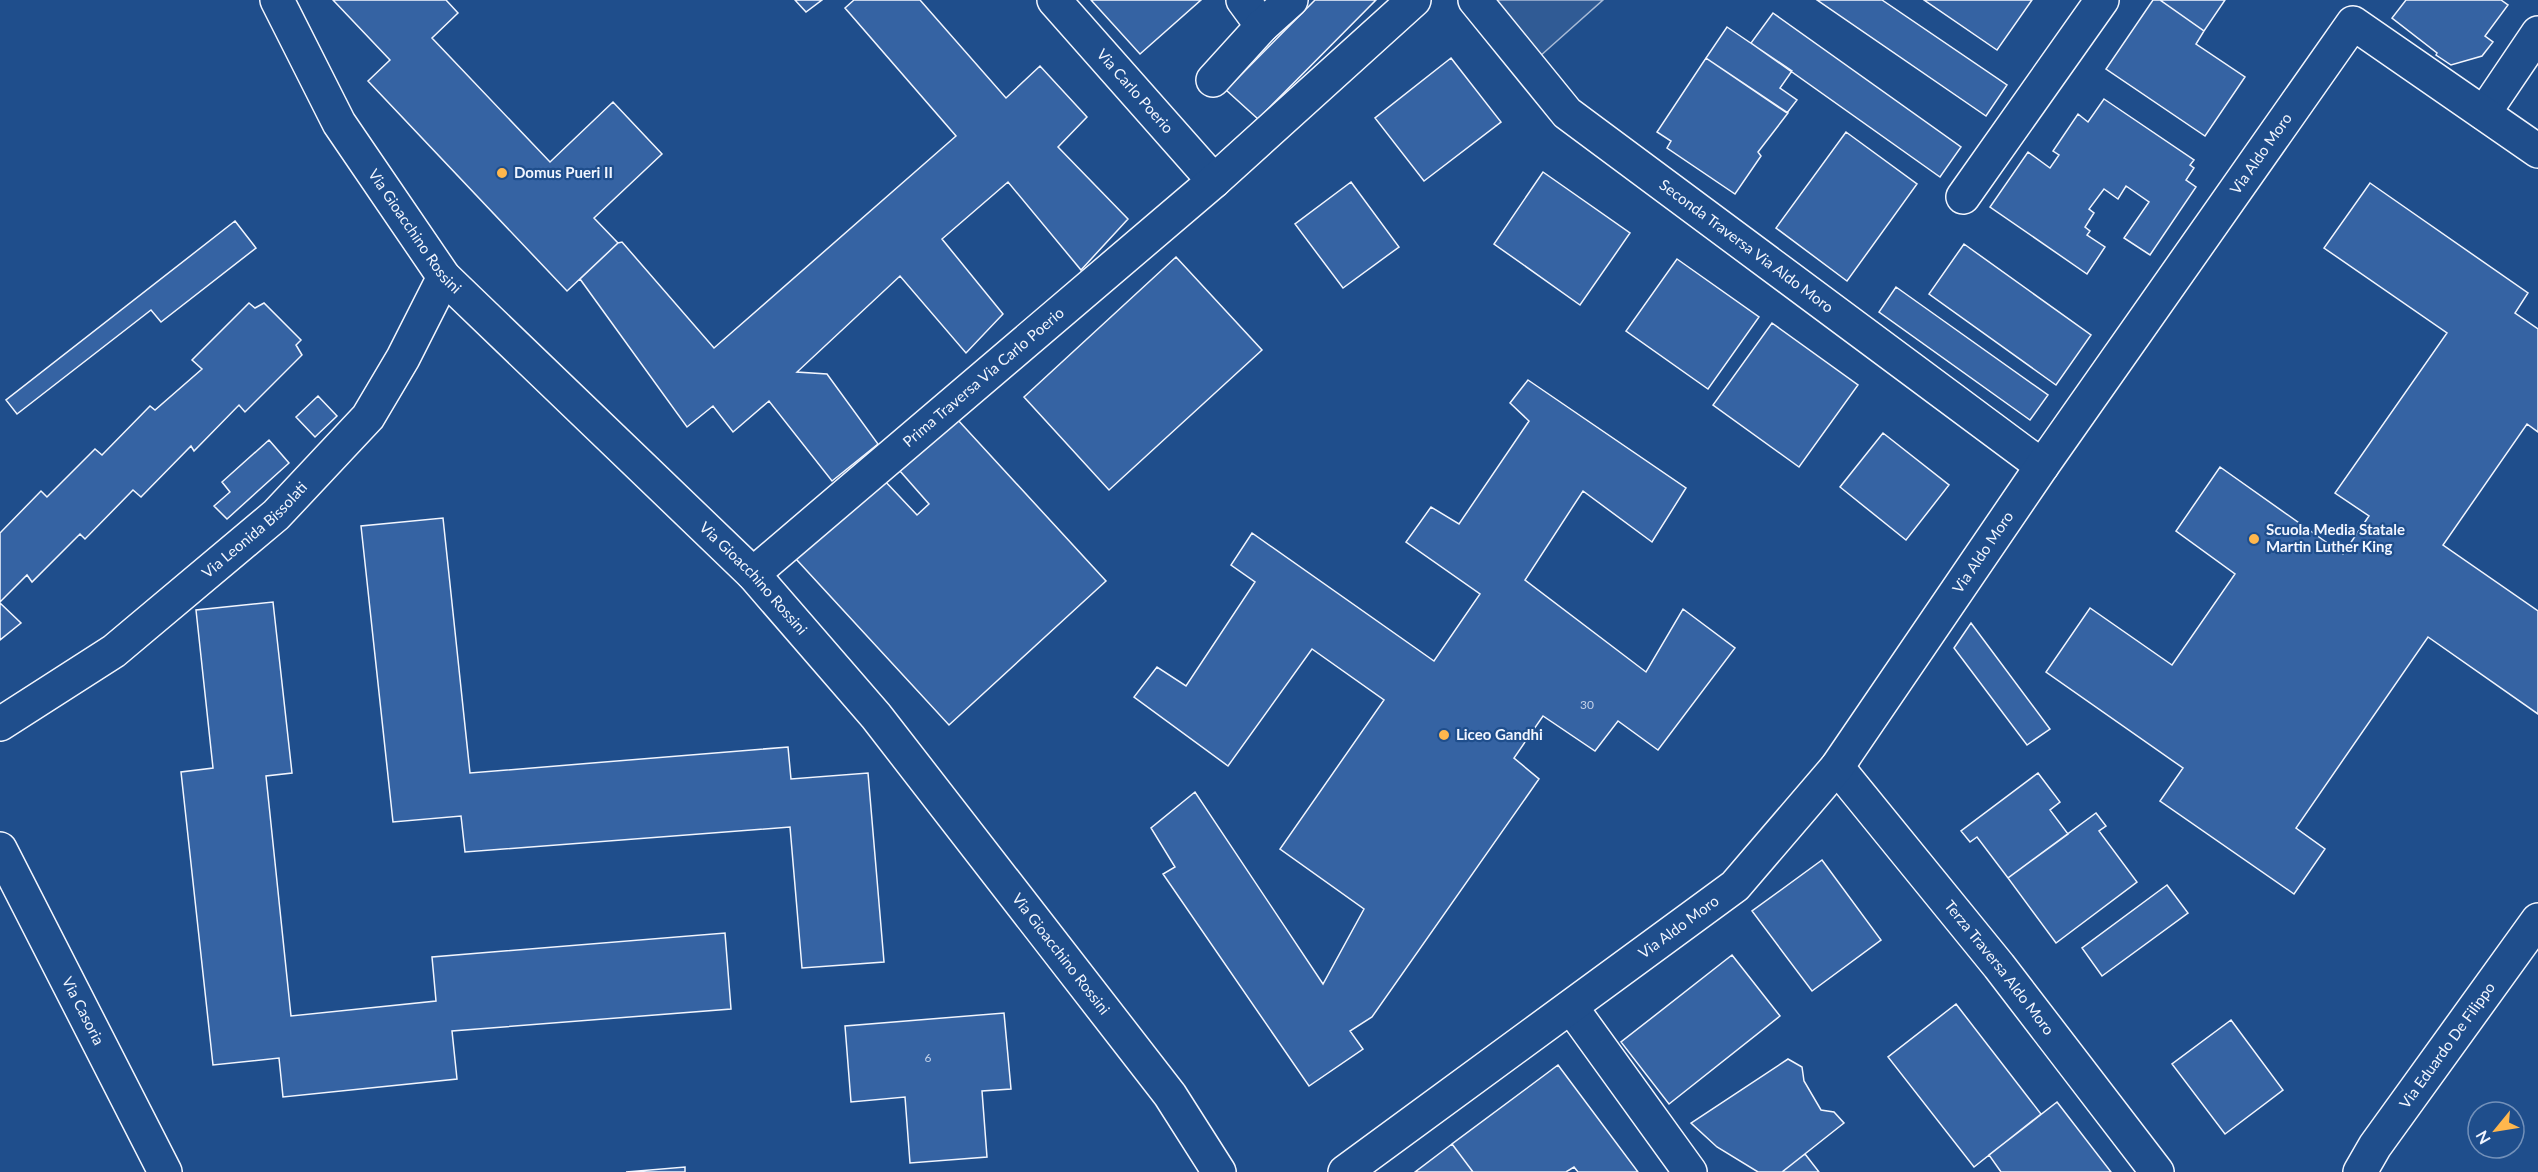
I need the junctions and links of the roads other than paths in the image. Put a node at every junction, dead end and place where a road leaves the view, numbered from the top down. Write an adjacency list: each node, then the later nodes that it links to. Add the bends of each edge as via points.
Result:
1 (277, 0): 15 (street, Via Gioacchino Rossini, via 339,123)
2 (1054, 0): 13 (street, Via Carlo Poerio)
3 (1243, 0): 8 (street)
4 (1291, 0): 8 (street)
5 (1414, 0): 13 (street)
6 (1475, 0): 16 (street, Seconda Traversa Via Aldo Moro, via 1567,112)
7 (2102, 0): 14 (street)
8 (1262, 26): 10 (street)
9 (2538, 33): 11 (street)
10 (1213, 80)
11 (2484, 112): 12 (street); 16 (street, Via Aldo Moro, via 2353,23)
12 (2538, 151)
13 (1214, 181): 17 (street, Prima Traversa Via Carlo Poerio)
14 (1963, 197)
15 (444, 277): 17 (street, Via Gioacchino Rossini); 18 (street, Via Leonida Bissolati, via 368,417 276,515 114,651)
16 (2042, 466): 19 (street, Via Aldo Moro)
17 (753, 573): 24 (street, Via Gioacchino Rossini, via 876,716 1170,1095)
18 (0, 724)
19 (1837, 767): 22 (street, Via Aldo Moro, via 1735,886); 27 (street, Terza Traversa Aldo Moro, via 1999,966)
20 (0, 849): 23 (street, Via Casoria)
21 (2538, 920): 28 (street, Via Eduardo De Filippo)
22 (1571, 1007): 25 (street, Via Aldo Moro); 26 (street)
23 (165, 1172)
24 (1220, 1172)
25 (1345, 1172)
26 (1690, 1172)
27 (2157, 1172)
28 (2360, 1172)

